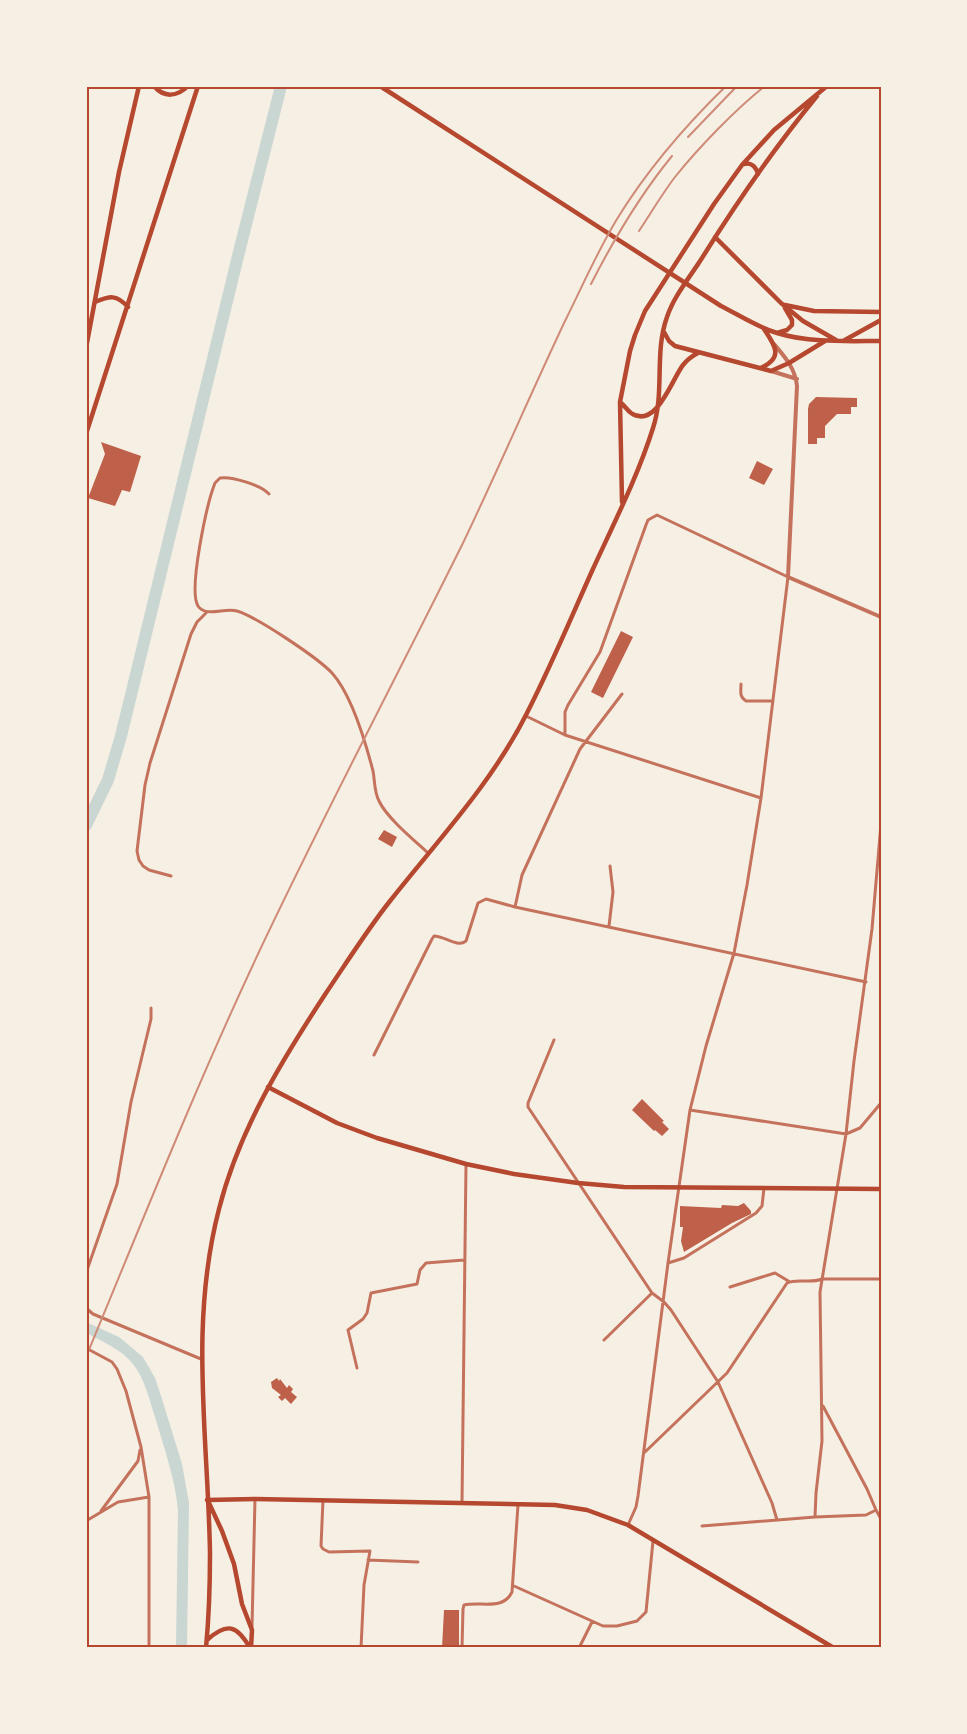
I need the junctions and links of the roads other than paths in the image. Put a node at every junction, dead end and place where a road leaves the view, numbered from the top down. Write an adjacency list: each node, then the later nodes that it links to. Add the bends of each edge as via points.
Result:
1 (139, 86): 11 (main road)
2 (154, 86): 3 (main road, via 158,92 172,95)
3 (188, 86)
4 (198, 86): 13 (main road)
5 (381, 86): 16 (main road, via 721,306)
6 (827, 86): 7 (main road)
7 (817, 96): 8 (main road, via 774,130); 9 (main road)
8 (742, 165): 9 (main road, via 751,164); 30 (main road, via 645,311 630,351)
9 (758, 174): 10 (main road)
10 (715, 238): 12 (main road); 17 (main road, via 673,304)
11 (95, 302): 13 (main road, via 112,297 122,300); 24 (main road)
12 (781, 303): 14 (main road, via 814,311); 18 (main road, via 793,322 790,328); 20 (main road, via 803,321)
13 (128, 307): 32 (main road)
14 (881, 312)
15 (881, 320): 21 (main road)
16 (763, 328): 18 (main road); 23 (main road)
17 (664, 330): 25 (main road, via 675,346); 31 (main road)
18 (776, 333): 19 (main road)
19 (826, 340): 20 (main road); 26 (main road)
20 (837, 340): 21 (main road)
21 (843, 341): 22 (main road)
22 (881, 341)
23 (774, 344): 26 (street); 27 (main road, via 775,358)
24 (86, 348)
25 (698, 353): 27 (main road); 31 (main road, via 681,367)
26 (790, 363): 28 (main road); 29 (street)
27 (761, 368): 28 (main road)
28 (771, 371): 29 (street)
29 (796, 379): 35 (street)
30 (620, 402): 31 (main road, via 631,413 643,417); 34 (main road)
31 (659, 407): 34 (main road)
32 (86, 434)
33 (268, 494): 36 (street, via 260,487 229,478 220,478 215,483 197,558 194,588 198,607)
34 (622, 506): 41 (main road)
35 (788, 577): 37 (street); 40 (street); 42 (street, via 657,516 651,517 600,652 568,704)
36 (207, 612): 47 (street, via 234,610 247,614 331,672 347,696 364,739 379,801); 49 (street, via 191,634 150,763 143,798 137,851 139,860 149,870)
37 (881, 617)
38 (741, 684): 40 (street, via 742,699)
39 (622, 694): 43 (street)
40 (773, 701): 44 (street)
41 (526, 716): 42 (street); 47 (main road, via 482,788)
42 (565, 735): 43 (street)
43 (586, 742): 44 (street); 50 (street, via 522,875)
44 (761, 798): 52 (street)
45 (881, 824): 46 (street)
46 (880, 839): 53 (street)
47 (428, 853): 57 (main road, via 375,920 293,1043)
48 (610, 866): 51 (street, via 613,892)
49 (171, 876)
50 (515, 907): 51 (street); 56 (street, via 486,899 478,903 463,944 434,936)
51 (609, 926): 52 (street)
52 (734, 953): 53 (street); 59 (street)
53 (866, 982): 60 (street)
54 (151, 1008): 69 (street, via 117,1184)
55 (554, 1040): 62 (street, via 528,1107)
56 (374, 1055)
57 (268, 1088): 61 (main road, via 363,1133); 79 (main road, via 247,1129 219,1207 203,1302)
58 (881, 1103): 60 (street, via 860,1128)
59 (690, 1110): 60 (street); 63 (street)
60 (846, 1134): 65 (street)
61 (466, 1164): 62 (main road); 67 (street)
62 (578, 1183): 63 (main road); 74 (street)
63 (680, 1188): 64 (main road); 68 (street)
64 (764, 1188): 65 (main road); 68 (street, via 762,1206 756,1213 684,1258)
65 (837, 1189): 66 (main road); 70 (street)
66 (881, 1189)
67 (464, 1260): 80 (street, via 426,1263 420,1270 418,1284 371,1293 367,1313 348,1330); 89 (street)
68 (668, 1263): 75 (street)
69 (86, 1273)
70 (822, 1279): 71 (street); 72 (street); 82 (street)
71 (881, 1279)
72 (790, 1282): 73 (street, via 775,1273); 81 (street)
73 (730, 1287)
74 (652, 1293): 75 (street); 77 (street)
75 (664, 1302): 81 (street); 84 (street)
76 (86, 1308): 79 (street, via 93,1314)
77 (604, 1340)
78 (86, 1348): 83 (street, via 112,1362 117,1369)
79 (201, 1359): 87 (main road)
80 (357, 1368)
81 (718, 1382): 84 (street); 95 (street)
82 (823, 1406): 91 (street); 93 (street)
83 (141, 1447): 85 (street); 92 (street, via 138,1462)
84 (645, 1452): 97 (street, via 636,1507)
85 (149, 1497): 92 (street, via 118,1502); 106 (street)
86 (255, 1499): 87 (main road); 88 (main road); 104 (street)
87 (207, 1500): 104 (main road, via 229,1548 242,1604); 105 (main road, via 210,1596)
88 (323, 1500): 89 (main road); 100 (street, via 323,1550 370,1551)
89 (462, 1504): 90 (main road)
90 (518, 1505): 97 (main road, via 555,1505 587,1510); 102 (street)
91 (876, 1510): 93 (street, via 866,1515); 94 (street)
92 (101, 1511): 96 (street)
93 (815, 1517): 95 (street)
94 (881, 1519)
95 (778, 1520): 98 (street)
96 (86, 1521)
97 (628, 1525): 99 (main road)
98 (702, 1526)
99 (654, 1540): 103 (street, via 644,1615 618,1626); 112 (main road)
100 (368, 1560): 101 (street); 109 (street)
101 (418, 1562)
102 (514, 1586): 103 (street); 110 (street, via 505,1602 464,1605)
103 (592, 1622): 111 (street)
104 (252, 1630): 108 (main road)
105 (207, 1640): 107 (main road); 108 (main road, via 229,1627 241,1634)
106 (149, 1648)
107 (206, 1648)
108 (251, 1648)
109 (361, 1648)
110 (462, 1648)
111 (580, 1648)
112 (834, 1648)

